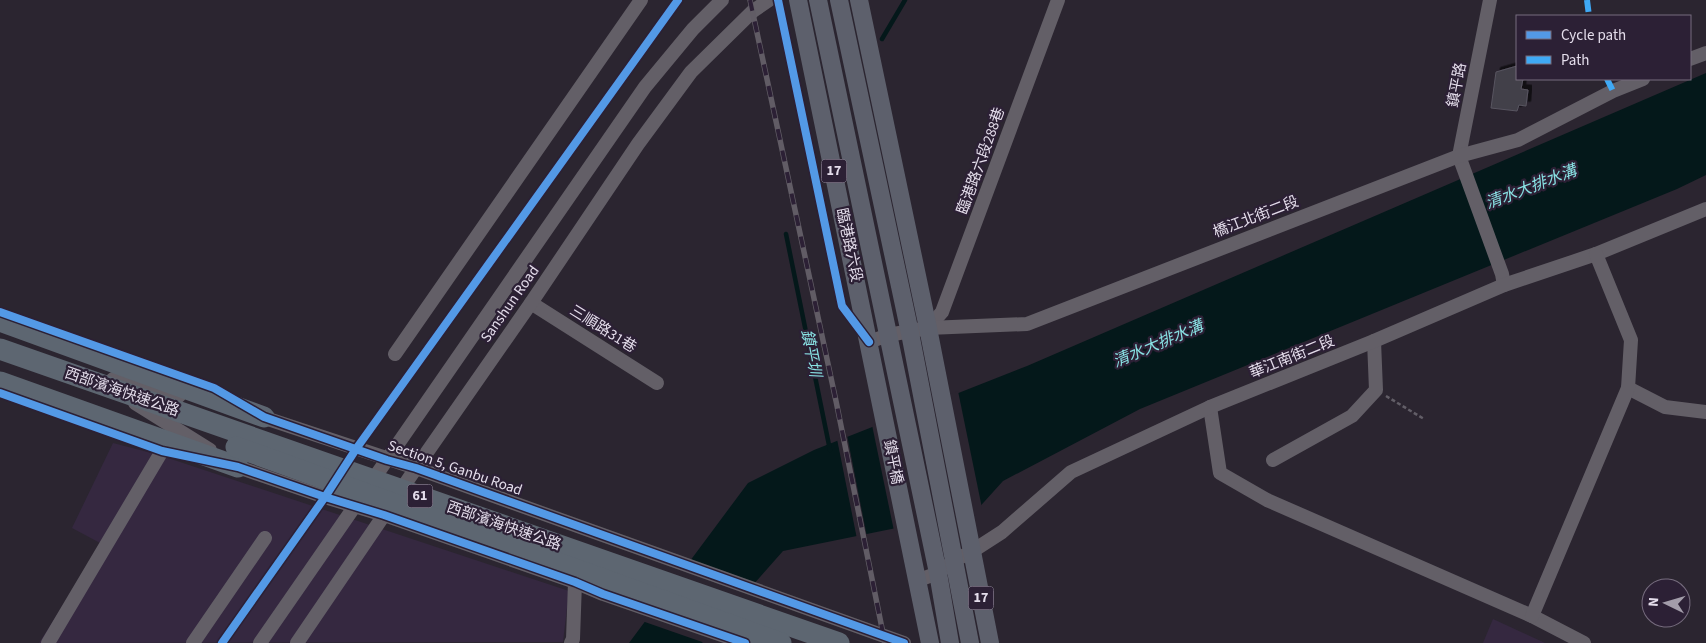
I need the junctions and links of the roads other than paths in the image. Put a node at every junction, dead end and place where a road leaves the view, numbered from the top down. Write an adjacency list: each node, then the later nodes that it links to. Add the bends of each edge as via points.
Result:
1 (641, 0): 27 (street)
2 (722, 0): 38 (street, Sanshun Road, via 645,87)
3 (769, 0): 17 (street, Sanshun Road, via 753,11 691,72 638,144)
4 (798, 0): 24 (main road, 臨港路六段 / 17)
5 (818, 0): 22 (main road, 臨港路六段 / 17)
6 (839, 0): 21 (main road, 17)
7 (1058, 0): 20 (street, 臨港路六段288巷, via 942,312)
8 (1490, 0): 13 (street, 鎮平路)
9 (861, 1): 20 (main road, 17)
10 (1706, 53): 11 (street)
11 (1691, 60)
12 (1640, 80): 13 (street, 橋江北街二段, via 1518,140)
13 (1459, 156): 16 (street); 20 (street, 橋江北街二段, via 1027,324)
14 (1706, 209): 15 (street, 華江南街二段)
15 (1596, 254): 16 (street, 華江南街二段); 32 (street, via 1631,340)
16 (1503, 280): 23 (street, 華江南街二段)
17 (531, 303): 31 (street, 三順路31巷); 41 (street, Sanshun Road)
18 (0, 312): 36 (street, Section 5, Ganbu Road, via 214,388)
19 (0, 321): 36 (highway)
20 (928, 328): 21 (street, 橋江北街二段); 45 (main road, 17)
21 (910, 333): 22 (street, 橋江北街二段); 46 (main road, 17)
22 (888, 336): 24 (street, 橋江北街二段); 47 (main road, 鎮平橋 / 17)
23 (1374, 341): 34 (street, 華江南街二段); 39 (street, via 1376,390 1352,416)
24 (869, 342): 48 (main road, 鎮平橋 / 17)
25 (0, 344): 29 (street, Section 5, Ganbu Road)
26 (0, 350): 58 (highway, 西部濱海快速公路 / 61)
27 (395, 354)
28 (0, 363): 57 (highway, 西部濱海快速公路 / 61)
29 (83, 372): 36 (street, Section 5, Ganbu Road); 40 (street, Section 5, Ganbu Road)
30 (0, 382): 40 (highway)
31 (657, 383)
32 (1628, 388): 35 (street, via 1665,407); 50 (street)
33 (0, 392): 37 (street, Section 5, Ganbu Road)
34 (1210, 407): 45 (street, 華江南街二段, via 1072,472 1002,532); 50 (street, via 1220,473 1267,500)
35 (1706, 412)
36 (264, 416): 38 (street, Section 5, Ganbu Road)
37 (162, 451): 40 (street, Section 5, Ganbu Road); 51 (street)
38 (387, 460): 41 (street, Section 5, Ganbu Road); 42 (street, Sanshun Road)
39 (1273, 460)
40 (238, 467): 42 (street, Section 5, Ganbu Road)
41 (416, 468): 43 (street, Sanshun Road); 59 (street, Section 5, Ganbu Road)
42 (355, 506): 43 (street, Section 5, Ganbu Road); 53 (street, Sanshun Road)
43 (384, 515): 49 (street, Section 5, Ganbu Road); 54 (street, Sanshun Road)
44 (265, 538): 52 (street)
45 (971, 552): 46 (street, 華江南街二段); 63 (main road, 17)
46 (955, 560): 47 (street, 華江南街二段); 62 (main road, 17)
47 (938, 573): 48 (street, 華江南街二段); 61 (main road, 17)
48 (916, 581): 60 (main road, 17)
49 (576, 582): 55 (street); 56 (street, Section 5, Ganbu Road)
50 (1532, 616): 64 (street)
51 (48, 643)
52 (193, 643)
53 (260, 643)
54 (297, 643)
55 (571, 643)
56 (745, 643)
57 (781, 643)
58 (839, 643)
59 (904, 643)
60 (930, 643)
61 (950, 643)
62 (970, 643)
63 (990, 643)
64 (1584, 643)

